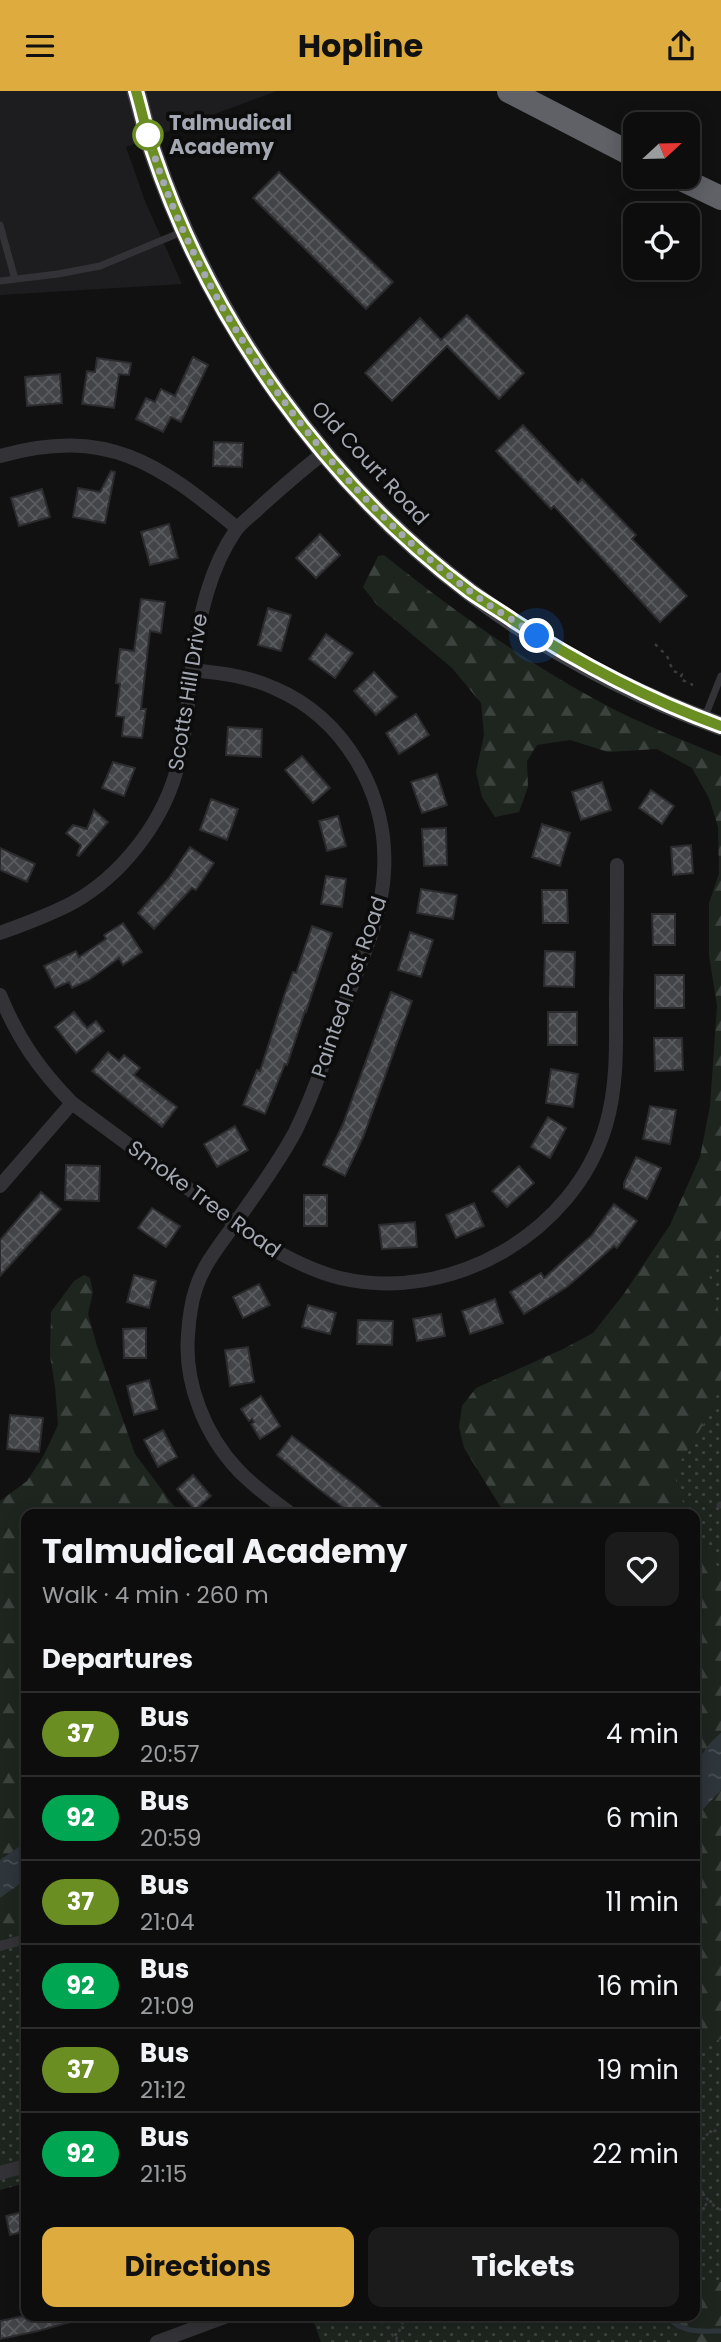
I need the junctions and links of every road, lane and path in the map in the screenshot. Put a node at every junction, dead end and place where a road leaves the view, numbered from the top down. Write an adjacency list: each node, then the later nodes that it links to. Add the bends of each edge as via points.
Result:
1 (136, 91): 7 (main road, Old Court Road, via 153,152)
2 (509, 91): 3 (highway)
3 (623, 150)
4 (700, 188): 5 (highway)
5 (721, 198)
6 (0, 225): 8 (lane)
7 (184, 231): 8 (lane, via 100,265); 10 (main road, Old Court Road, via 255,359)
8 (15, 279): 9 (lane)
9 (0, 281)
10 (324, 453): 12 (street, Scotts Hill Drive); 17 (main road, Old Court Road, via 372,505 470,592 607,677)
11 (0, 456): 12 (street, via 50,446 114,450 170,476)
12 (237, 528): 14 (street, Scotts Hill Drive, via 204,601)
13 (654, 644): 16 (path, via 681,674 680,679)
14 (192, 670): 19 (street, Scotts Hill Drive, via 175,775 160,811 135,849 114,872 74,902); 23 (street, Painted Post Road, via 250,679 274,688 333,729 364,773 384,846 375,918 311,1097 271,1174)
15 (721, 676): 17 (lane)
16 (694, 685)
17 (712, 722)
18 (617, 865): 23 (street, Smoke Tree Road, via 614,1087 606,1126 590,1163 547,1220 525,1239 463,1270 403,1283 341,1278 312,1269)
19 (0, 933)
20 (0, 995): 21 (street, Smoke Tree Road, via 30,1055)
21 (72, 1103): 22 (street); 23 (street, Smoke Tree Road)
22 (0, 1186)
23 (234, 1224): 24 (street, Painted Post Road, via 196,1287 190,1311 188,1368 206,1424 220,1448 254,1485)
24 (285, 1509)
25 (21, 1941): 26 (street)
26 (0, 1946)
27 (721, 2128): 28 (path)
28 (700, 2140)
29 (21, 2167): 30 (street)
30 (0, 2173)
31 (700, 2187): 32 (path)
32 (708, 2202): 33 (path); 34 (path)
33 (721, 2210)
34 (700, 2213)
35 (214, 2321): 39 (street)
36 (380, 2321): 38 (path)
37 (404, 2321): 38 (path)
38 (396, 2341)
39 (157, 2342)

